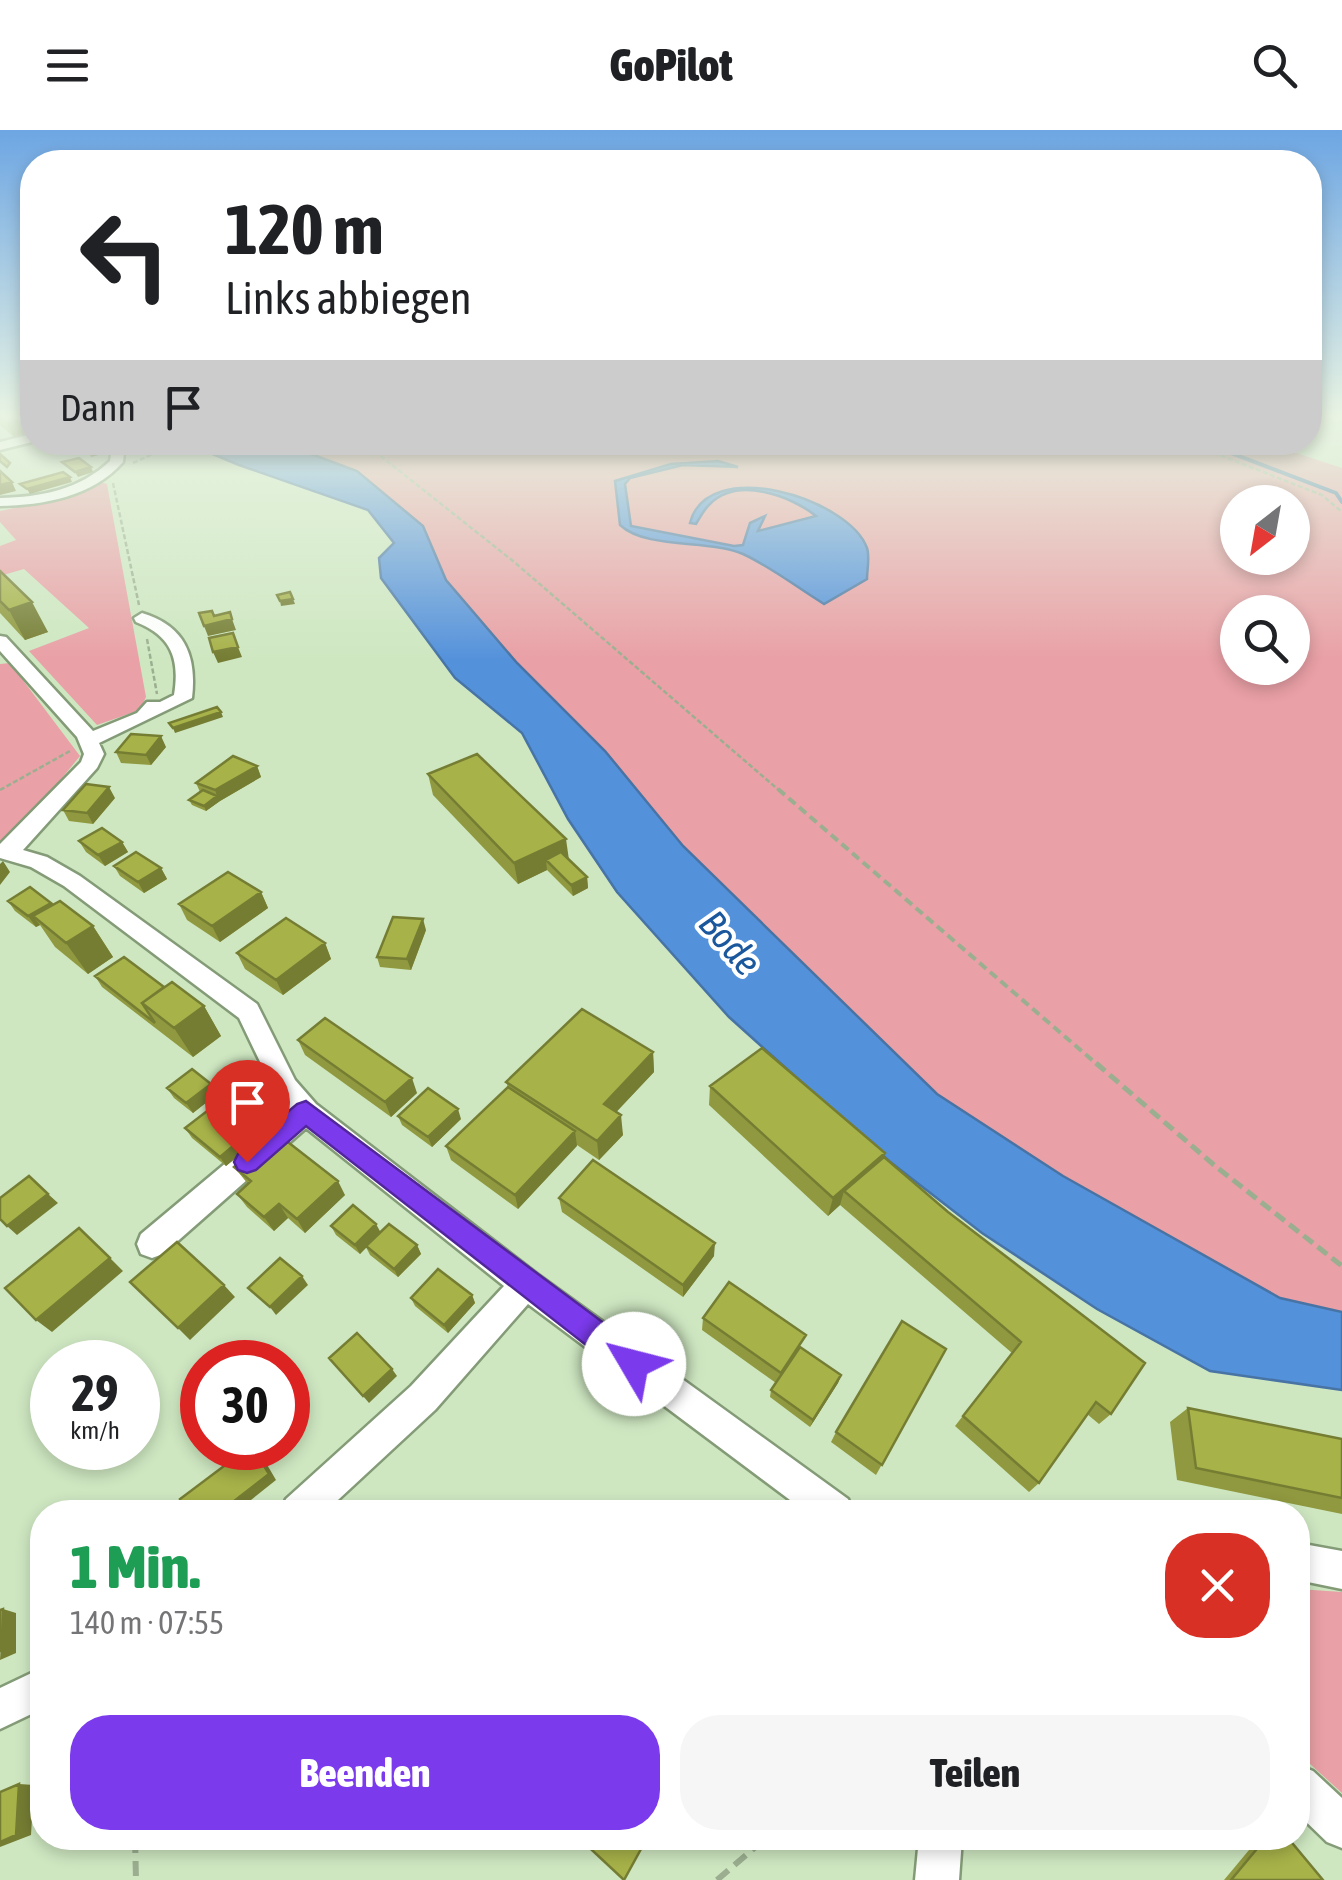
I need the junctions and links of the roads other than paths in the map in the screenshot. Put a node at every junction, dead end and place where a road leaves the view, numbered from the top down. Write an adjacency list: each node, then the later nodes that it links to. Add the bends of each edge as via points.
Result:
1 (37, 497): 2 (street)
2 (0, 502)
3 (142, 618): 7 (street, via 181,642 188,672 183,698)
4 (0, 641): 5 (street)
5 (7, 659): 8 (street)
6 (159, 701): 7 (street)
7 (144, 718): 8 (street)
8 (89, 740): 9 (street, via 90,764)
9 (4, 852): 10 (street, via 72,881 248,1011 266,1035 281,1086)
10 (306, 1112): 11 (street); 12 (street)
11 (152, 1244)
12 (526, 1284): 13 (street, via 424,1398); 14 (street)
13 (312, 1500)
14 (819, 1500)
15 (1310, 1564): 16 (street)
16 (1342, 1570)
17 (30, 1694): 18 (street)
18 (0, 1709)
19 (1310, 1797): 20 (street)
20 (1342, 1827)
21 (940, 1850): 22 (street)
22 (937, 1880)

